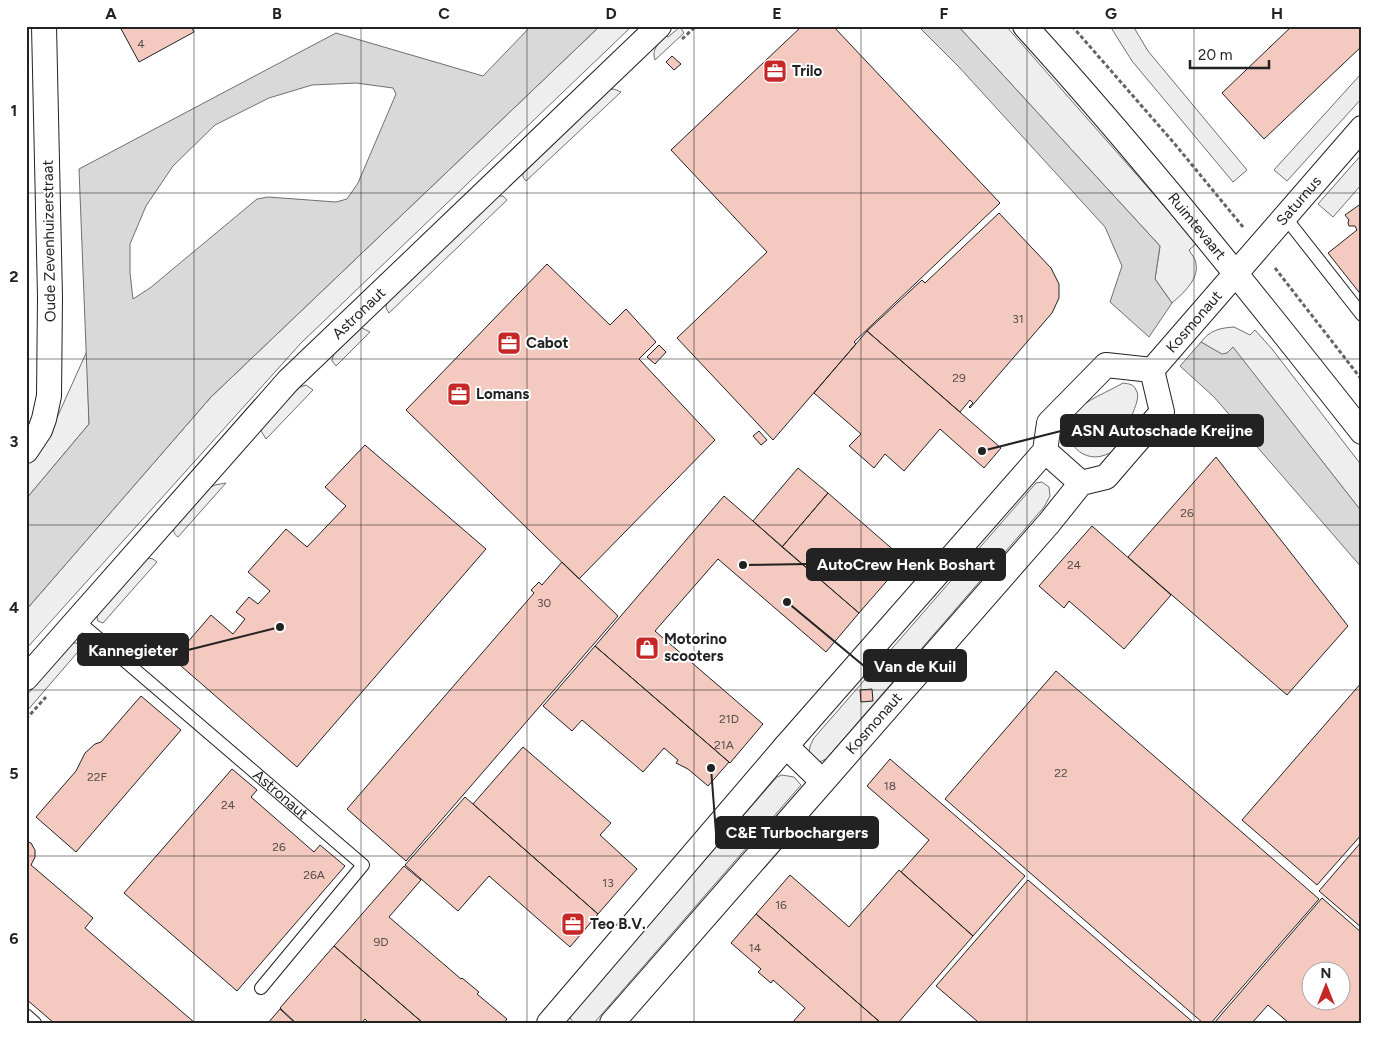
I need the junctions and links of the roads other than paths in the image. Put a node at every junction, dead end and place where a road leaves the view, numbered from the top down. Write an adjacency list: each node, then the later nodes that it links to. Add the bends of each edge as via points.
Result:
1 (44, 26): 10 (street, Oude Zevenhuizerstraat, via 49,396 40,430)
2 (659, 26): 13 (street, Astronaut, via 288,381)
3 (1025, 26): 6 (street, Ruimtevaart)
4 (1362, 128): 5 (street, Saturnus)
5 (1285, 217): 6 (street, Saturnus); 7 (lane)
6 (1236, 273): 8 (street, Kosmonaut); 9 (street, Ruimtevaart)
7 (1362, 315)
8 (1158, 363): 11 (street, via 1106,365 1049,423); 12 (street, via 1162,412 1106,477)
9 (1362, 432)
10 (26, 451)
11 (1045, 451): 12 (street); 15 (street)
12 (1081, 483): 16 (street, Kosmonaut)
13 (77, 620): 14 (street, Astronaut); 17 (lane, Astronaut, via 363,865)
14 (26, 678)
15 (786, 746): 16 (street); 19 (street)
16 (822, 781): 21 (street, Kosmonaut)
17 (261, 988)
18 (26, 1015): 20 (lane)
19 (552, 1021)
20 (35, 1023)
21 (612, 1023)

